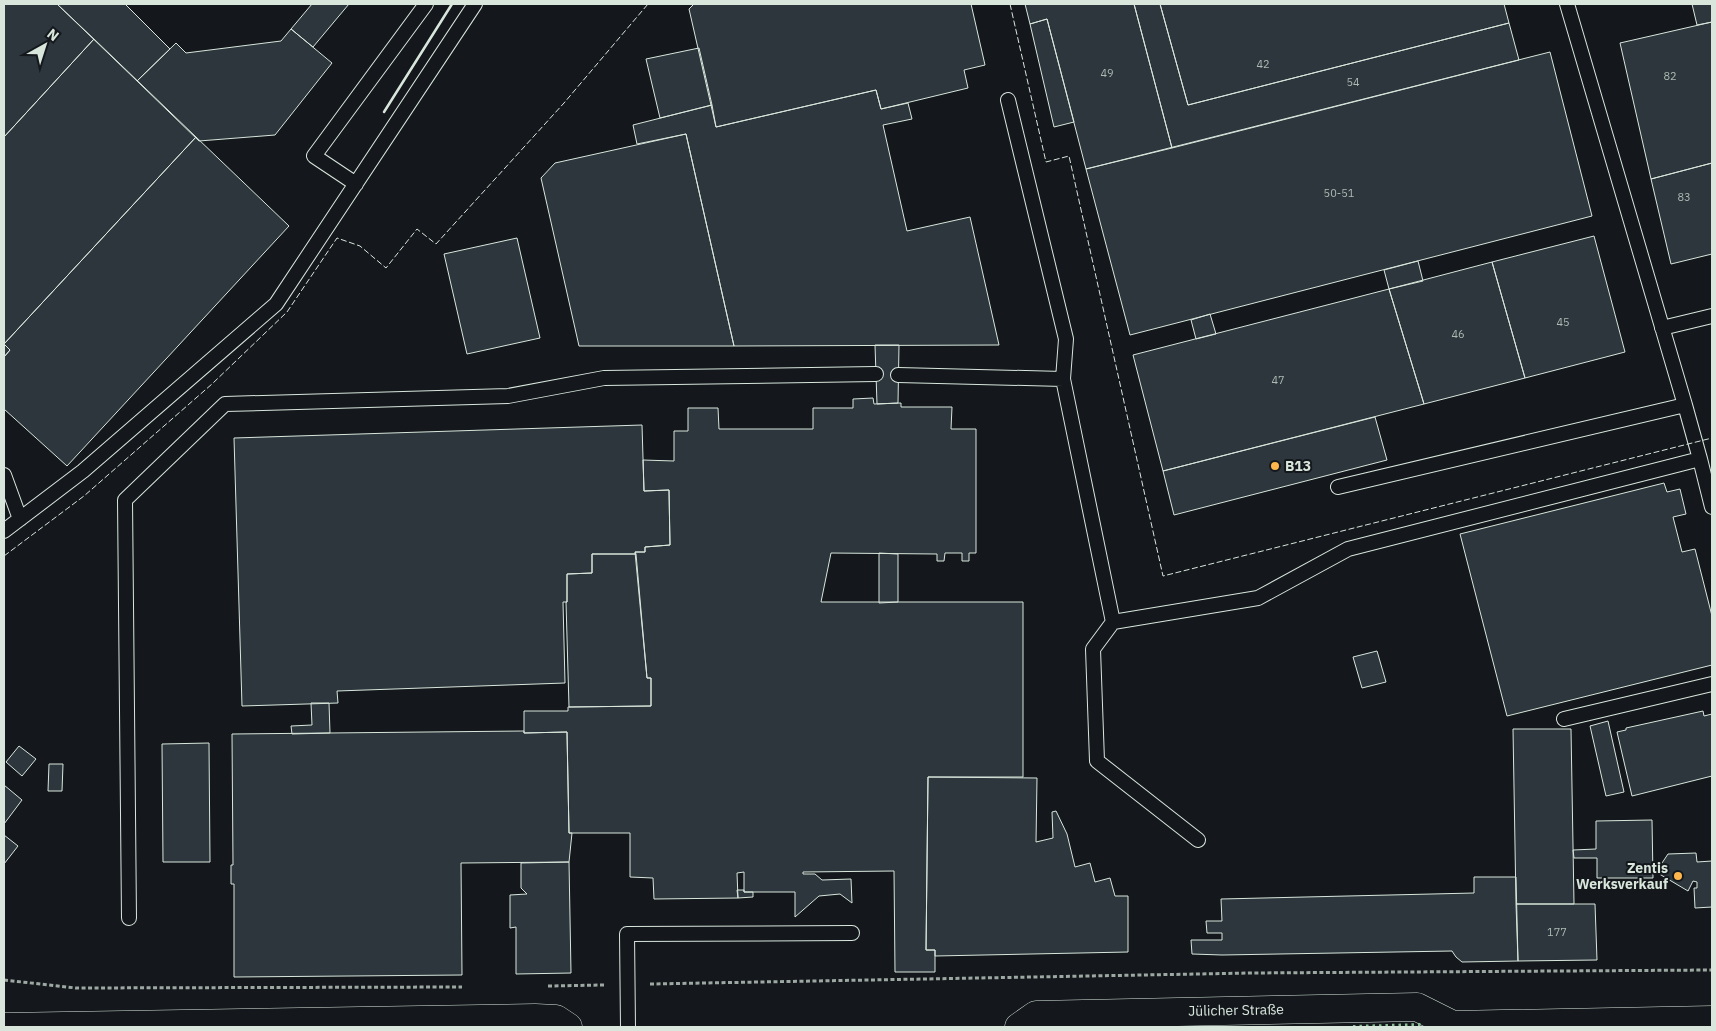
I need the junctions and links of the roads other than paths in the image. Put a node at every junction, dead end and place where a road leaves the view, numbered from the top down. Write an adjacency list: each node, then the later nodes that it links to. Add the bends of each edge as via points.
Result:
1 (426, 4): 5 (lane, via 314,156)
2 (475, 4): 5 (lane)
3 (1567, 4): 7 (lane)
4 (1008, 100): 10 (lane, via 1066,339)
5 (356, 184): 16 (lane, via 276,304 83,471)
6 (1712, 316): 7 (lane)
7 (1662, 328): 11 (lane)
8 (876, 374): 22 (lane, via 604,378 508,396 225,404 125,500)
9 (898, 374): 10 (lane)
10 (1063, 379): 18 (lane)
11 (1685, 405): 12 (lane); 14 (lane)
12 (1700, 459): 15 (lane); 18 (lane, via 1348,548 1258,598)
13 (4, 475): 16 (lane)
14 (1338, 487)
15 (1712, 507)
16 (20, 519): 17 (lane)
17 (4, 531)
18 (1113, 622): 21 (lane, via 1093,649 1098,761)
19 (1712, 684): 20 (lane)
20 (1564, 719)
21 (1198, 840)
22 (129, 918)
23 (852, 933): 28 (lane, via 627,934)
24 (1712, 1020): 25 (main road, Jülicher Straße)
25 (1451, 1026): 29 (main road, Jülicher Straße, via 1417,1007 1036,1015)
26 (4, 1027): 27 (main road, via 535,1018 556,1019)
27 (568, 1027)
28 (628, 1027)
29 (1019, 1027)

